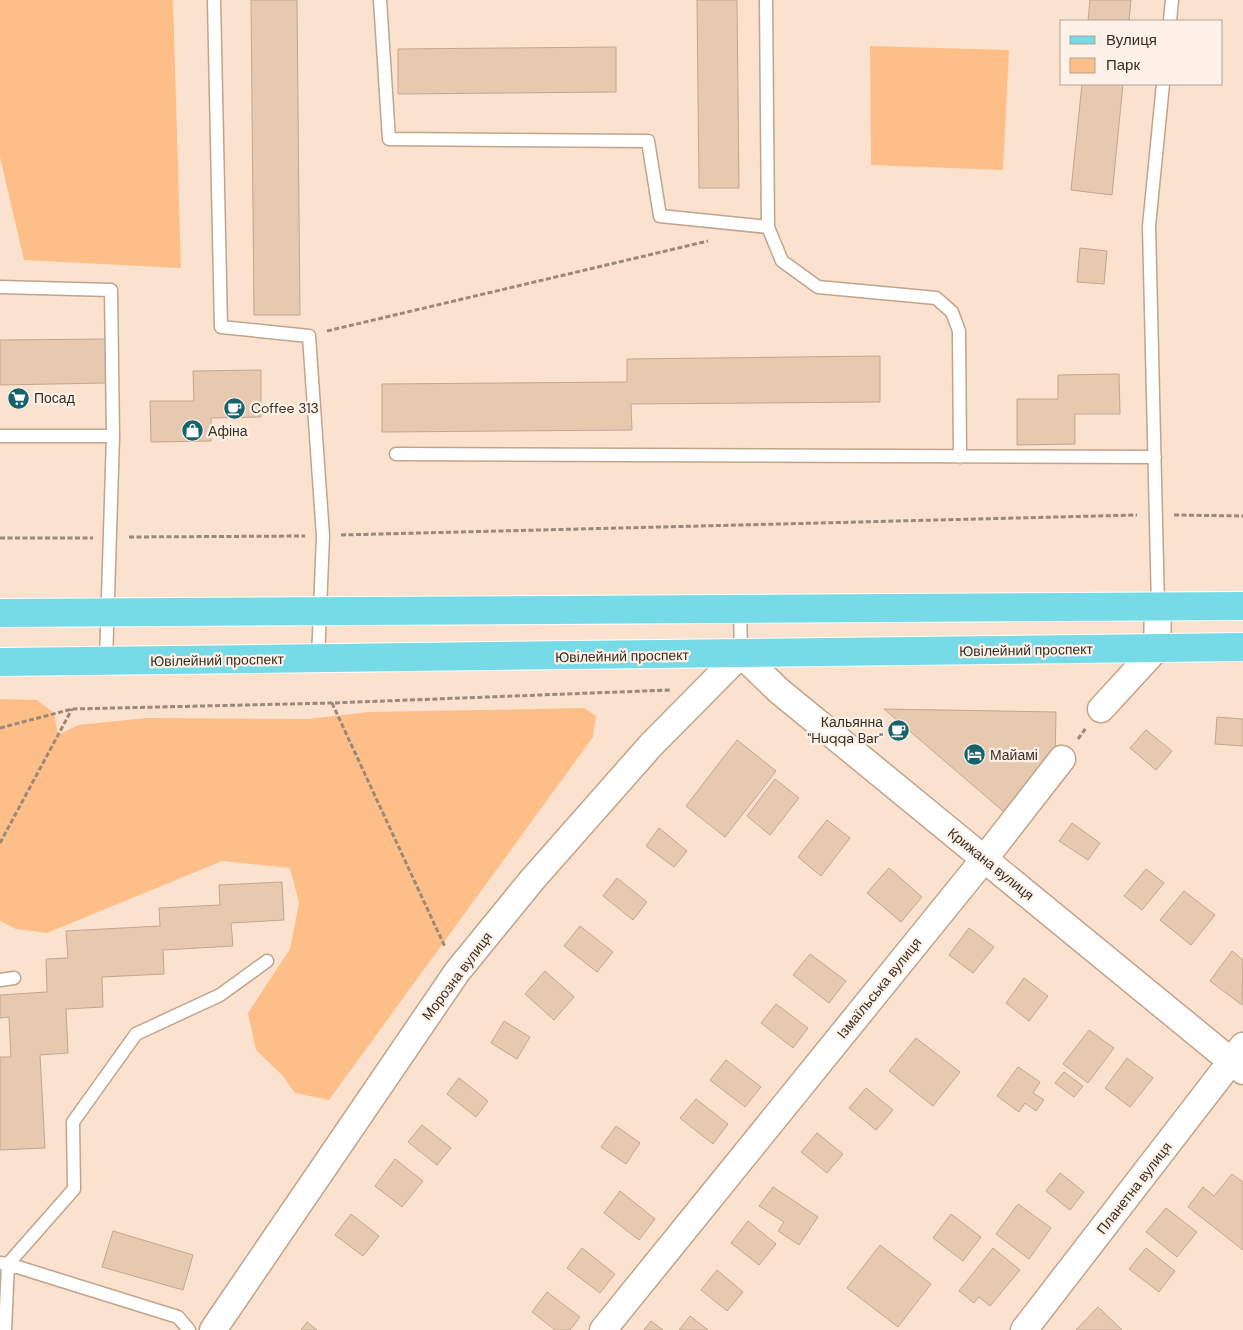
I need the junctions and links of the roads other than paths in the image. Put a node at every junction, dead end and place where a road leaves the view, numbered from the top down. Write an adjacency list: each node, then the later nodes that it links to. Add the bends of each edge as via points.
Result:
1 (214, 0): 17 (lane, via 221,327 309,336 323,536)
2 (380, 0): 7 (lane, via 389,139 648,141 660,216)
3 (766, 0): 7 (lane)
4 (1172, 0): 5 (lane)
5 (1170, 20)
6 (1163, 85): 13 (lane, via 1149,226)
7 (768, 227): 12 (lane, via 782,261 818,287 936,298 952,312 959,331)
8 (0, 287): 10 (lane, via 112,290)
9 (0, 436): 10 (lane)
10 (113, 436): 18 (lane)
11 (396, 454): 12 (lane)
12 (960, 457): 13 (lane)
13 (1155, 457): 15 (lane)
14 (1243, 606): 15 (main road)
15 (1158, 607): 16 (main road); 21 (street)
16 (740, 609): 17 (main road); 22 (lane)
17 (320, 611): 18 (main road); 23 (lane)
18 (107, 612): 19 (main road); 24 (lane)
19 (0, 613)
20 (1243, 647): 21 (main road, Ювілейний проспект)
21 (1157, 648): 22 (main road, Ювілейний проспект); 26 (street)
22 (741, 654): 23 (main road, Ювілейний проспект); 28 (street, Крижана вулиця, via 778,690); 36 (street, Морозна вулиця, via 651,745 532,880 457,972)
23 (318, 659): 24 (main road, Ювілейний проспект)
24 (106, 661): 25 (main road, Ювілейний проспект)
25 (0, 662)
26 (1101, 709)
27 (1062, 759): 28 (street, Ізмаїльська вулиця)
28 (985, 858): 32 (street, Крижана вулиця); 37 (street, Ізмаїльська вулиця)
29 (267, 961): 33 (lane, via 220,995 136,1034 72,1122 74,1189)
30 (14, 978): 31 (lane)
31 (0, 980)
32 (1239, 1060): 38 (street, Планетна вулиця)
33 (4, 1263): 34 (lane); 35 (lane, via 178,1317)
34 (5, 1330)
35 (189, 1330)
36 (213, 1330)
37 (603, 1330)
38 (1024, 1330)

